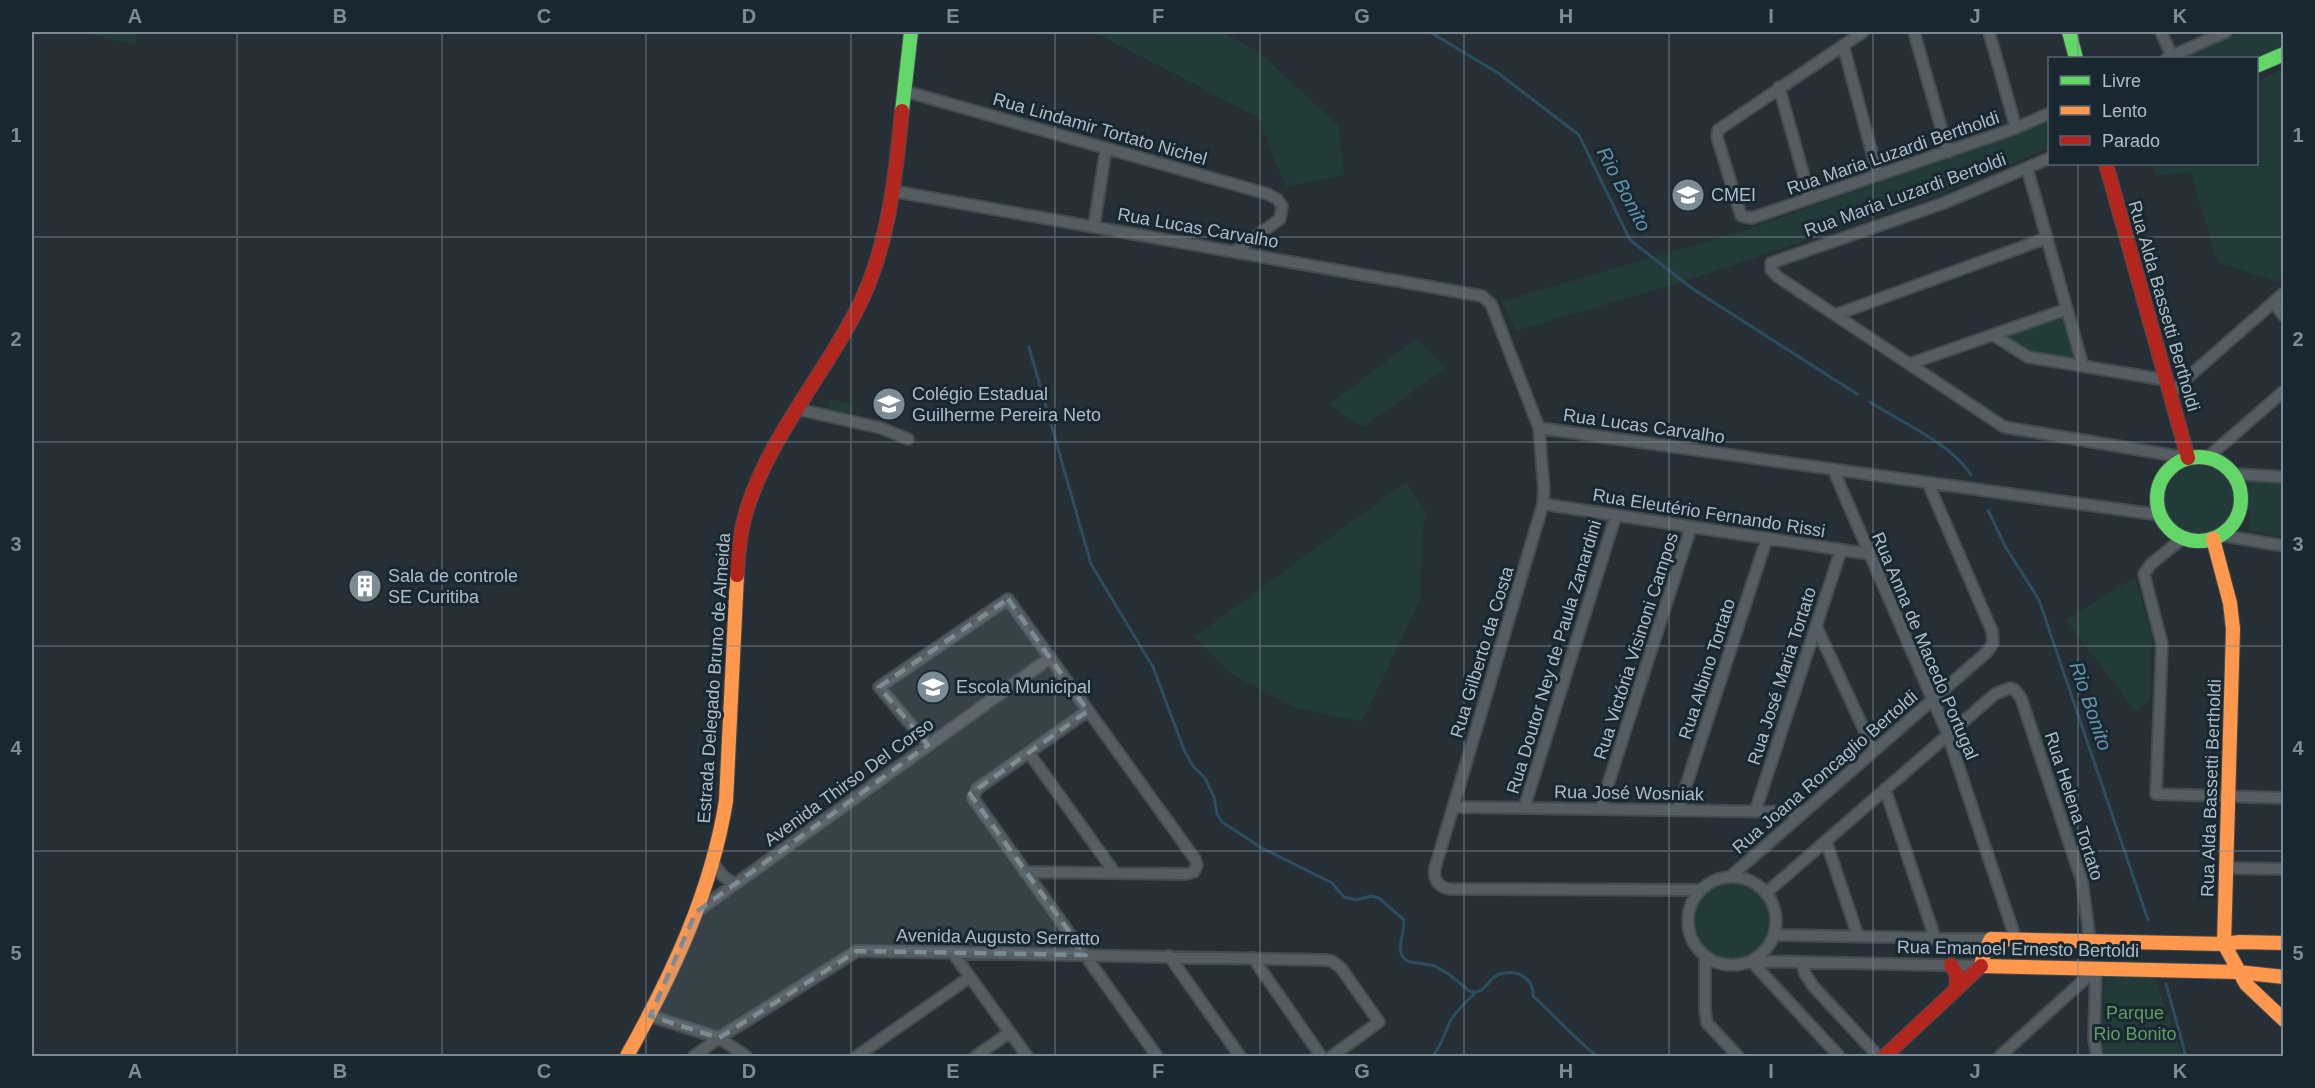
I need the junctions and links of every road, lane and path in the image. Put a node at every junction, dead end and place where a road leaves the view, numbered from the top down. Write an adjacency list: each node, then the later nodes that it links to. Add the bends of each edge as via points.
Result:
1 (911, 32): 14 (main road, Estrada Delegado Bruno de Almeida)
2 (1863, 32): 8 (street)
3 (1914, 32): 18 (street)
4 (1989, 32): 16 (street)
5 (2069, 32): 10 (main road)
6 (2161, 32): 11 (street)
7 (2226, 32): 11 (street)
8 (1843, 45): 13 (street); 22 (street)
9 (2283, 54): 12 (main road)
10 (2076, 57)
11 (2170, 57)
12 (2258, 65)
13 (1779, 87): 24 (street); 24 (street, Rua Maria Luzardi Bertholdi, via 1718,130 1717,137 1739,213 1744,218)
14 (904, 91): 17 (street, Rua Lindamir Tortato Nichel); 23 (main road, Estrada Delegado Bruno de Almeida)
15 (2048, 113): 16 (street, Rua Maria Luzardi Bertholdi)
16 (2016, 128): 18 (street, Rua Maria Luzardi Bertholdi)
17 (1106, 148): 25 (street); 27 (street, Rua Lindamir Tortato Nichel, via 1277,199 1282,215 1276,223)
18 (1948, 152): 22 (street, Rua Maria Luzardi Bertholdi)
19 (2048, 158): 21 (street, Rua Maria Luzardi Bertoldi)
20 (2106, 165): 36 (main road, Rua Alda Bassetti Bertholdi)
21 (2028, 168): 26 (street); 31 (street, Rua Maria Luzardi Bertoldi, via 1944,203 1771,262 1774,274)
22 (1878, 175): 24 (street, Rua Maria Luzardi Bertholdi)
23 (892, 191): 25 (street, Rua Lucas Carvalho); 38 (main road, Estrada Delegado Bruno de Almeida, via 870,283)
24 (1810, 198)
25 (1094, 226): 27 (street, Rua Lucas Carvalho)
26 (2047, 238): 30 (street); 31 (street)
27 (1235, 251): 39 (street, Rua Lucas Carvalho, via 1482,296 1491,304)
28 (2283, 293): 29 (street)
29 (2273, 303): 32 (street); 36 (street)
30 (2067, 309): 33 (street); 35 (street)
31 (1834, 315): 34 (street)
32 (2283, 316)
33 (1993, 335): 34 (street); 35 (street, via 2028,357)
34 (1909, 364): 42 (street, via 2004,427)
35 (2083, 366): 36 (street)
36 (2168, 386): 42 (main road, Rua Alda Bassetti Bertholdi)
37 (2283, 391): 41 (street)
38 (797, 409): 40 (street, via 880,428); 75 (main road, Estrada Delegado Bruno de Almeida, via 761,472 740,541 726,801)
39 (1539, 428): 43 (street, Rua Lucas Carvalho); 47 (street, Rua Gilberto da Costa)
40 (909, 439)
41 (2208, 457): 42 (main road); 44 (main road)
42 (2188, 458): 49 (main road, via 2175,464 2158,487)
43 (1833, 469): 46 (street, Rua Lucas Carvalho); 56 (street, Rua Anna de Macedo Portugal)
44 (2234, 474): 45 (street); 51 (main road, via 2241,508 2229,528)
45 (2283, 477)
46 (1928, 483): 49 (street, Rua Lucas Carvalho); 59 (street, Rua Joana Roncaglio Bertoldi, via 1992,631 1993,643)
47 (1543, 504): 48 (street, Rua Eleutério Fernando Rissi); 68 (street, Rua Gilberto da Costa)
48 (1616, 515): 50 (street, Rua Eleutério Fernando Rissi); 69 (street, Rua Doutor Ney de Paula Zanardini)
49 (2160, 515): 53 (main road)
50 (1691, 527): 52 (street, Rua Eleutério Fernando Rissi); 70 (street, Rua Victória Visinoni Campos)
51 (2216, 537): 53 (main road, via 2203,541); 54 (street); 66 (main road, Rua Alda Bassetti Bertholdi, via 2233,622)
52 (1767, 538): 55 (street, Rua Eleutério Fernando Rissi); 71 (street, Rua Albino Tortato)
53 (2183, 538): 66 (street, via 2144,574 2162,644 2156,794)
54 (2283, 546)
55 (1841, 550): 56 (street, Rua Eleutério Fernando Rissi); 57 (street, Rua José Maria Tortato)
56 (1869, 554): 59 (street, Rua Anna de Macedo Portugal)
57 (1816, 626): 63 (street); 72 (street, Rua José Maria Tortato)
58 (1050, 658): 60 (street); 62 (street, Avenida Thirso Del Corso); 62 (street, via 1008,599 879,687)
59 (1933, 699): 61 (street, Rua Anna de Macedo Portugal); 63 (street, Rua Joana Roncaglio Bertoldi)
60 (1088, 711): 64 (street); 79 (street, via 1195,859 1196,869 1191,874)
61 (1947, 735): 65 (street); 89 (street, Rua Anna de Macedo Portugal); 90 (street, Rua Helena Tortato, via 1995,694 2015,690 2082,881)
62 (928, 745): 81 (street, Avenida Thirso Del Corso)
63 (1874, 751): 73 (street, Rua Joana Roncaglio Bertoldi)
64 (1029, 753): 78 (street, via 973,795); 79 (street)
65 (1885, 789): 74 (street); 87 (street)
66 (2228, 796): 67 (street); 76 (main road, Rua Alda Bassetti Bertholdi)
67 (2283, 798)
68 (1453, 807): 69 (street, Rua José Wosniak); 82 (street, Rua Gilberto da Costa, via 1435,868 1437,882 1445,889)
69 (1524, 808): 70 (street, Rua José Wosniak)
70 (1600, 809): 71 (street, Rua José Wosniak)
71 (1678, 810): 72 (street, Rua José Wosniak)
72 (1755, 812): 73 (street, Rua José Wosniak)
73 (1804, 812): 80 (street, Rua Joana Roncaglio Bertoldi)
74 (1826, 841): 83 (street); 86 (street)
75 (713, 863): 81 (street); 84 (main road, Estrada Delegado Bruno de Almeida)
76 (2226, 867): 77 (street); 92 (main road, Rua Alda Bassetti Bertholdi)
77 (2283, 869)
78 (1025, 872): 79 (street); 94 (street)
79 (1115, 873)
80 (1730, 877): 82 (street); 83 (street, via 1750,881)
81 (735, 884): 84 (street, Avenida Thirso Del Corso)
82 (1700, 890): 96 (street, via 1688,912 1687,925 1693,943)
83 (1766, 893): 85 (street, via 1777,920)
84 (696, 912): 108 (main road, Estrada Delegado Bruno de Almeida)
85 (1774, 935): 86 (street, Rua Emanoel Ernesto Bertoldi); 98 (street, via 1769,946)
86 (1858, 936): 87 (street, Rua Emanoel Ernesto Bertoldi)
87 (1935, 938): 88 (street, Rua Emanoel Ernesto Bertoldi)
88 (1991, 939): 89 (main road, Rua Emanoel Ernesto Bertoldi); 101 (main road)
89 (2016, 940): 90 (main road, Rua Emanoel Ernesto Bertoldi); 102 (main road, via 2021,955)
90 (2090, 941): 92 (main road, Rua Emanoel Ernesto Bertoldi)
91 (2283, 943): 92 (main road, Rua Emanoel Ernesto Bertoldi)
92 (2224, 944): 104 (main road, Rua Alda Bassetti Bertholdi)
93 (952, 952): 94 (street, Avenida Augusto Serratto); 105 (street); 111 (street, Avenida Augusto Serratto, via 857,951)
94 (1086, 955): 95 (street, Avenida Augusto Serratto); 118 (street)
95 (1169, 957): 97 (street, Avenida Augusto Serratto); 119 (street)
96 (1705, 957): 98 (street, via 1728,966); 122 (street, via 1707,1023)
97 (1253, 958): 120 (street); 121 (street, Avenida Augusto Serratto, via 1332,961 1341,968 1379,1022)
98 (1751, 962): 99 (street, Rua Emanoel Ernesto Bertoldi); 123 (street)
99 (1802, 963): 100 (street, Rua Emanoel Ernesto Bertoldi); 124 (street, via 1808,980)
100 (1951, 966): 101 (street, Rua Emanoel Ernesto Bertoldi); 107 (main road, via 1957,975)
101 (1981, 966): 102 (main road, Rua Emanoel Ernesto Bertoldi); 107 (main road)
102 (2015, 967): 103 (main road, Rua Emanoel Ernesto Bertoldi)
103 (2096, 969): 104 (main road, Rua Emanoel Ernesto Bertoldi); 126 (street); 127 (street)
104 (2238, 972): 106 (main road, Rua Emanoel Ernesto Bertoldi); 109 (main road, Rua Alda Bassetti Bertholdi)
105 (970, 977): 110 (street); 115 (street)
106 (2283, 977)
107 (1956, 989): 125 (main road)
108 (650, 1016): 111 (street); 112 (main road, Estrada Delegado Bruno de Almeida)
109 (2283, 1020)
110 (1009, 1033): 116 (street); 117 (street)
111 (719, 1038): 113 (street, Avenida Augusto Serratto); 114 (street)
112 (627, 1056)
113 (694, 1056)
114 (746, 1056)
115 (857, 1056)
116 (976, 1056)
117 (1026, 1056)
118 (1157, 1056)
119 (1240, 1056)
120 (1321, 1056)
121 (1332, 1056)
122 (1738, 1056)
123 (1839, 1056)
124 (1878, 1056)
125 (1885, 1056)
126 (2000, 1056)
127 (2097, 1056)

